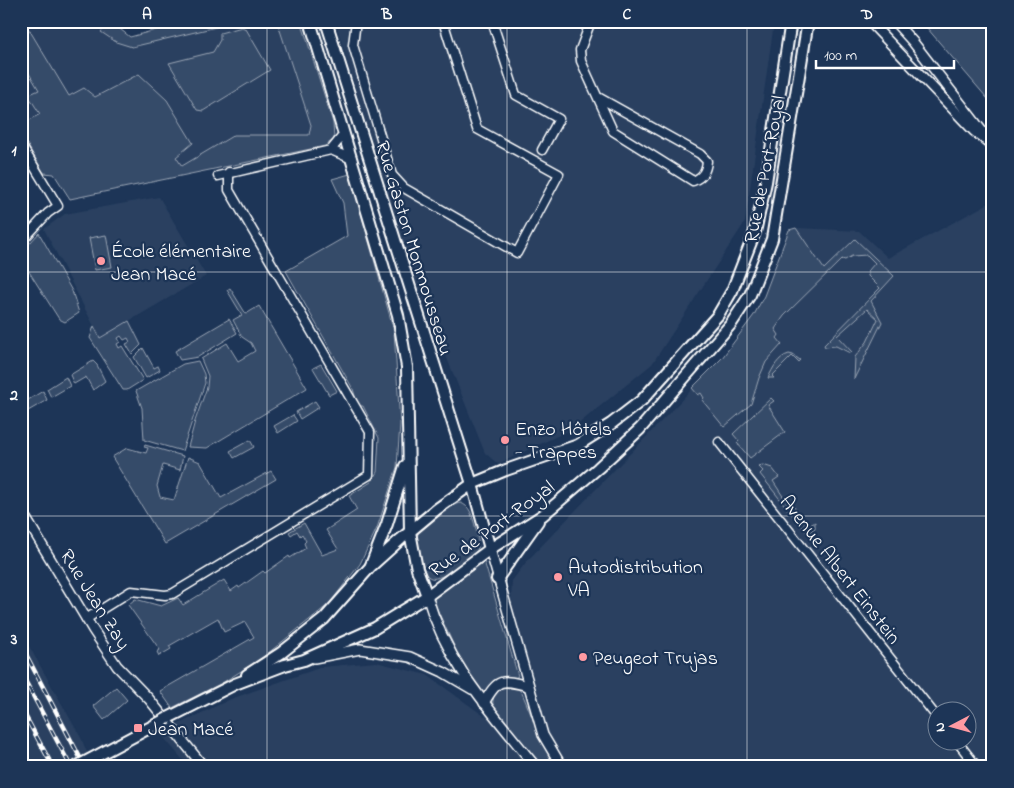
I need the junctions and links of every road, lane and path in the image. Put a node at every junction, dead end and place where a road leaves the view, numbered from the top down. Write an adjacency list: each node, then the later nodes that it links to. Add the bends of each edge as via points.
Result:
1 (310, 21): 12 (main road, Rue Gaston Monmousseau)
2 (326, 21): 23 (main road, Rue Gaston Monmousseau)
3 (356, 21): 4 (street, via 353,45 392,175 404,188 517,253 559,174 477,128)
4 (443, 21)
5 (492, 21): 16 (street, via 516,95 559,119)
6 (591, 21): 11 (street, via 580,50 581,61)
7 (791, 21): 23 (main road, Rue de Port-Royal, via 766,182 754,232 732,291 718,315 642,400 611,424 578,445)
8 (808, 21): 25 (main road, Rue de Port-Royal, via 772,239 750,294 732,324 640,429)
9 (869, 21): 13 (street, via 974,131)
10 (894, 21): 13 (street)
11 (598, 96): 11 (street, via 613,131 693,181 701,178 707,161 700,154)
12 (344, 134): 15 (street); 17 (main road, Rue Gaston Monmousseau)
13 (991, 144)
14 (21, 146): 20 (street, via 58,206 48,212)
15 (331, 150): 17 (street); 18 (street)
16 (542, 150)
17 (352, 159): 22 (main road, Rue Gaston Monmousseau, via 398,315 407,367)
18 (229, 172): 19 (street); 31 (street, via 228,190 370,432 369,475 172,594 164,596 131,591)
19 (218, 176)
20 (21, 242)
21 (720, 442): 37 (street, Avenue Albert Einstein)
22 (407, 459): 26 (main road); 28 (main road)
23 (472, 484): 26 (main road, Rue de Port-Royal); 27 (main road, Rue Gaston Monmousseau)
24 (21, 510): 31 (street, Rue Jean Zay)
25 (543, 515): 27 (main road, Rue de Port-Royal); 29 (main road)
26 (410, 532): 28 (main road, Rue de Port-Royal); 30 (main road, via 417,569)
27 (490, 549): 29 (street); 30 (main road, Rue de Port-Royal)
28 (371, 566): 33 (main road, Rue de Port-Royal, via 324,619)
29 (497, 579): 34 (street)
30 (427, 596): 32 (main road, Rue de Port-Royal, via 375,628); 35 (street, via 442,636 462,674)
31 (86, 619): 40 (street, Rue Jean Zay, via 118,666)
32 (304, 660): 33 (main road, Rue de Port-Royal); 35 (street, via 360,649 410,657)
33 (235, 684): 39 (main road, Rue de Port-Royal, bridge)
34 (528, 686): 36 (street, via 507,680 499,683 492,688); 42 (street, via 543,735)
35 (477, 692): 36 (street)
36 (484, 703): 41 (street)
37 (926, 703)
38 (964, 750): 43 (street)
39 (76, 767)
40 (204, 767)
41 (536, 767)
42 (562, 767)
43 (977, 767)

